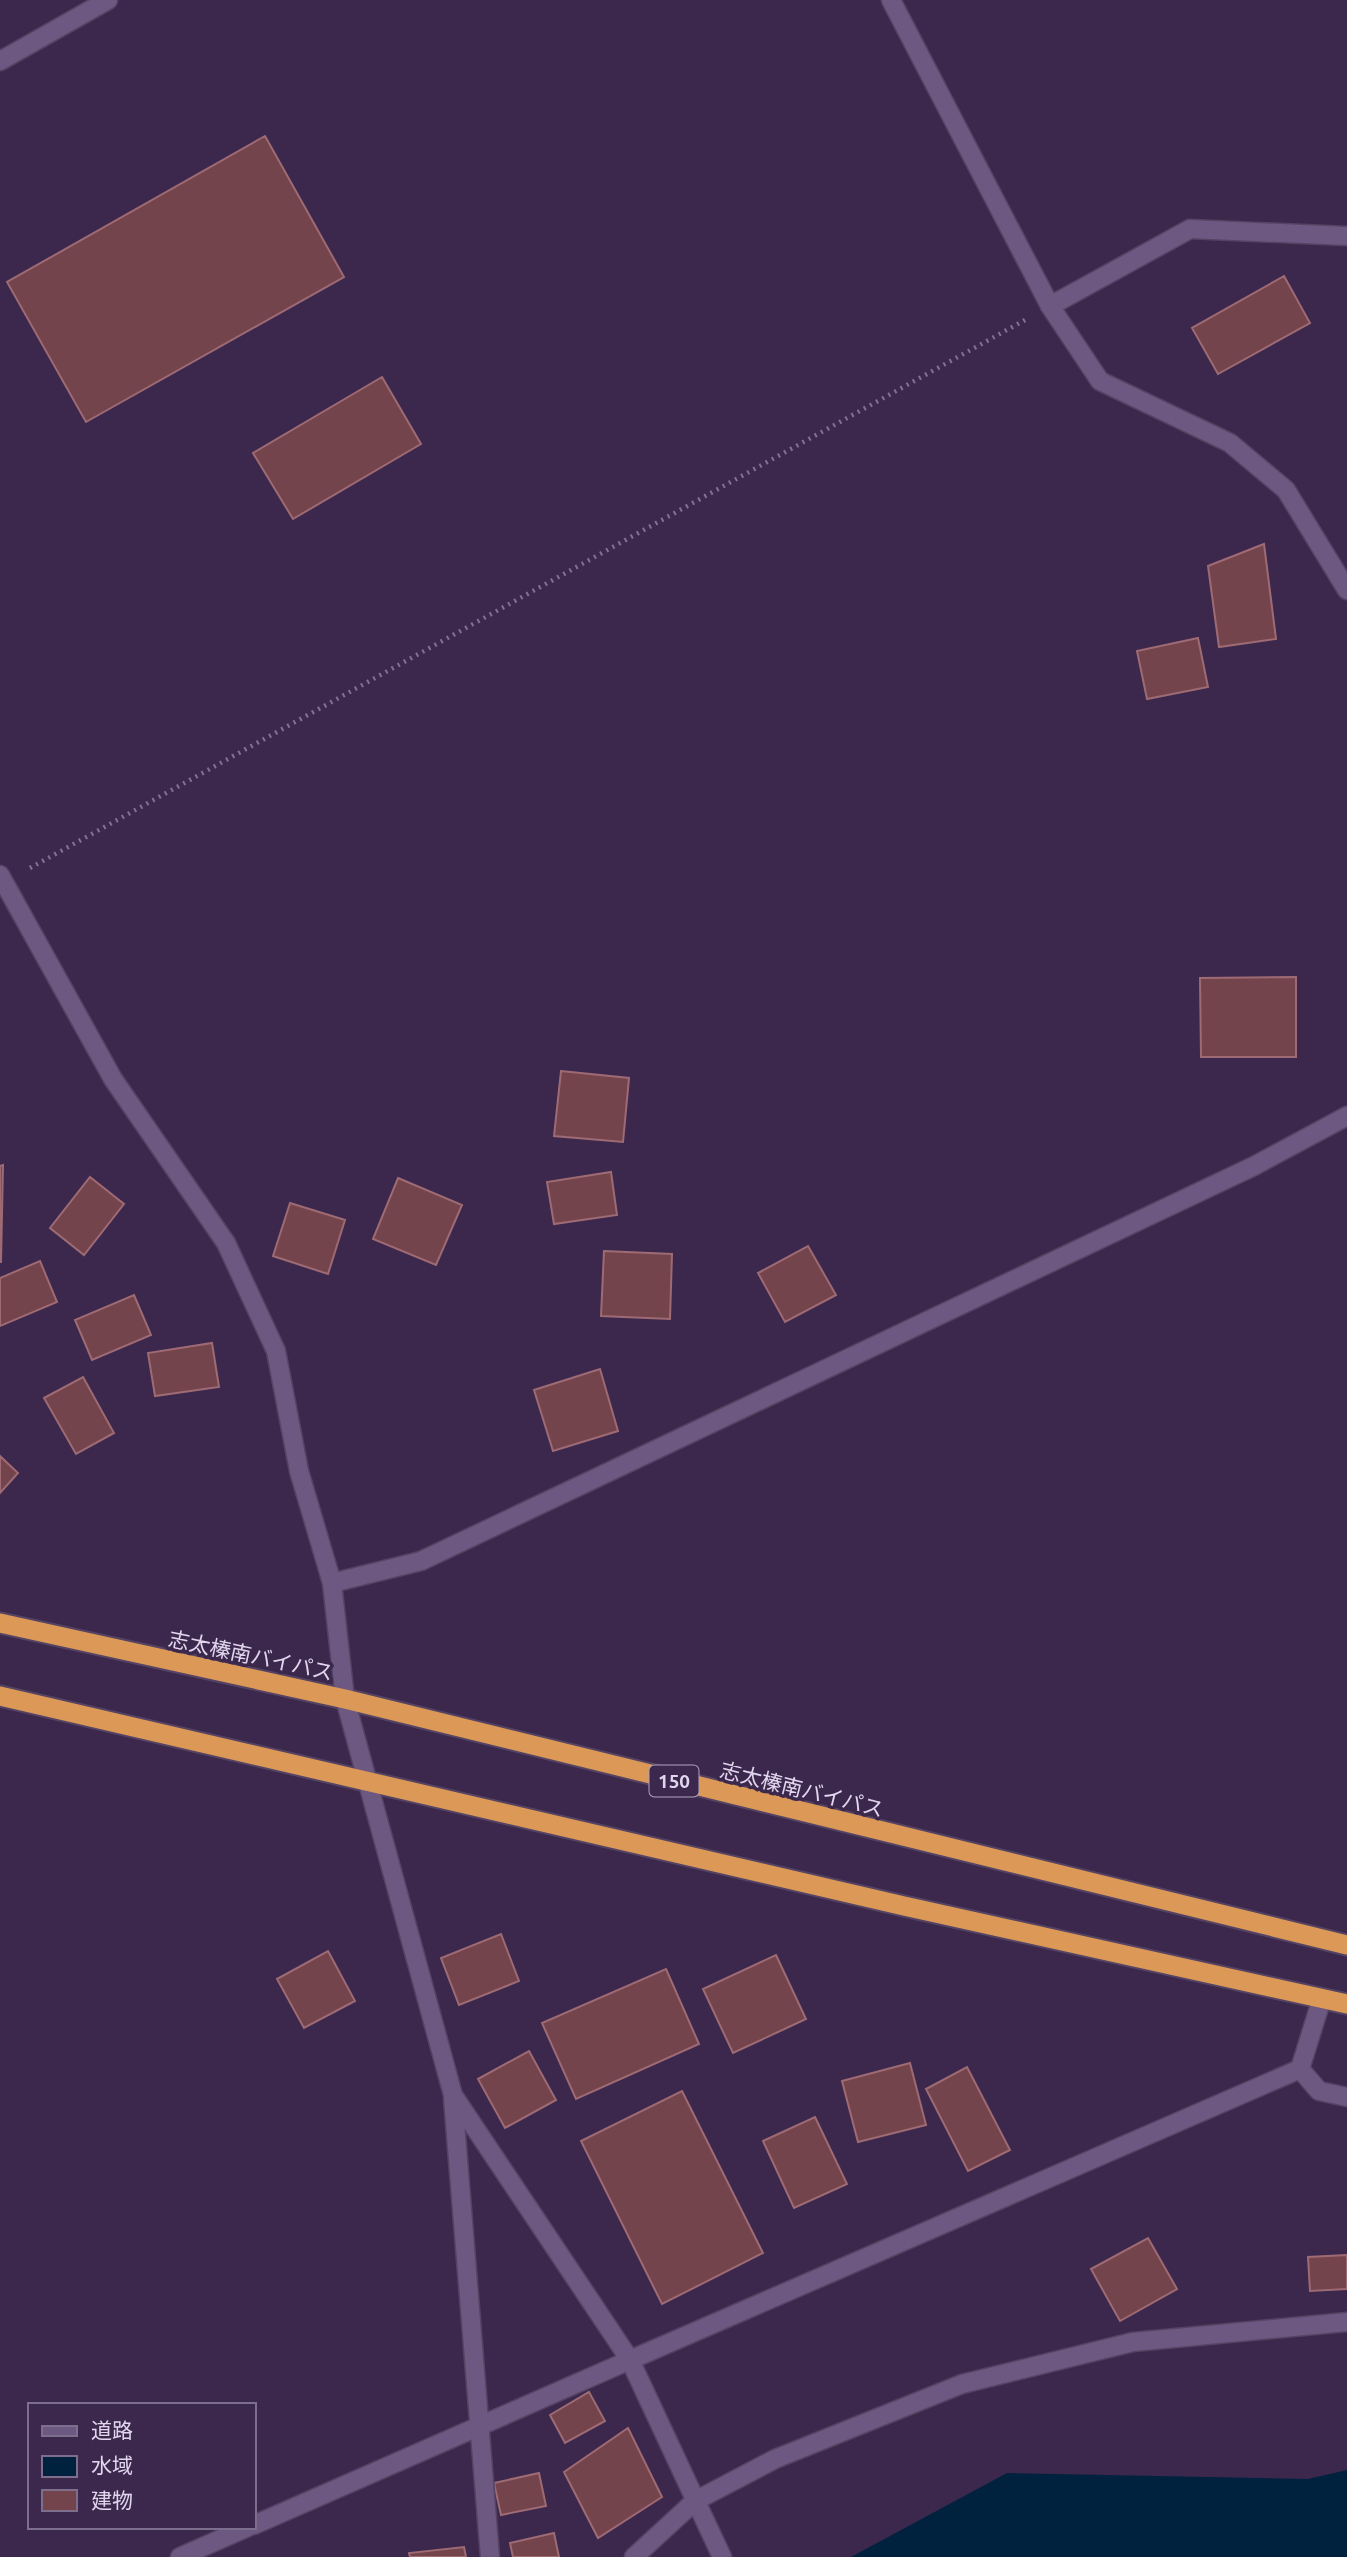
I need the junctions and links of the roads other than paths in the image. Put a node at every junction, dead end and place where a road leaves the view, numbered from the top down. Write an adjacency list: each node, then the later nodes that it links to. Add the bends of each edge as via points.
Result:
1 (108, 0): 3 (street)
2 (891, 0): 5 (street)
3 (0, 61)
4 (1347, 236): 5 (street, via 1190,229)
5 (1050, 306): 6 (street, via 1100,382 1230,443 1286,490)
6 (1347, 590)
7 (2, 879): 9 (street, via 113,1079 226,1243 276,1351 299,1471)
8 (1347, 1116): 9 (street, via 1254,1166 421,1562)
9 (332, 1583): 12 (street)
10 (0, 1623): 12 (highway, 志太榛南バイパス / 150)
11 (0, 1696): 13 (highway)
12 (345, 1699): 13 (street); 14 (highway, 志太榛南バイパス / 150)
13 (367, 1780): 15 (highway); 18 (street)
14 (1347, 1945)
15 (1322, 1998): 16 (highway); 17 (street)
16 (1347, 2004)
17 (1300, 2069): 19 (street, via 1320,2091); 21 (street)
18 (453, 2095): 21 (street); 22 (street)
19 (1347, 2097)
20 (1347, 2322): 23 (street, via 1132,2342 962,2384 775,2459)
21 (630, 2360): 22 (street); 23 (street)
22 (480, 2426): 24 (street); 27 (street)
23 (695, 2501): 28 (street); 29 (street)
24 (256, 2524)
25 (243, 2529): 26 (street)
26 (180, 2557)
27 (490, 2557)
28 (634, 2557)
29 (722, 2557)

